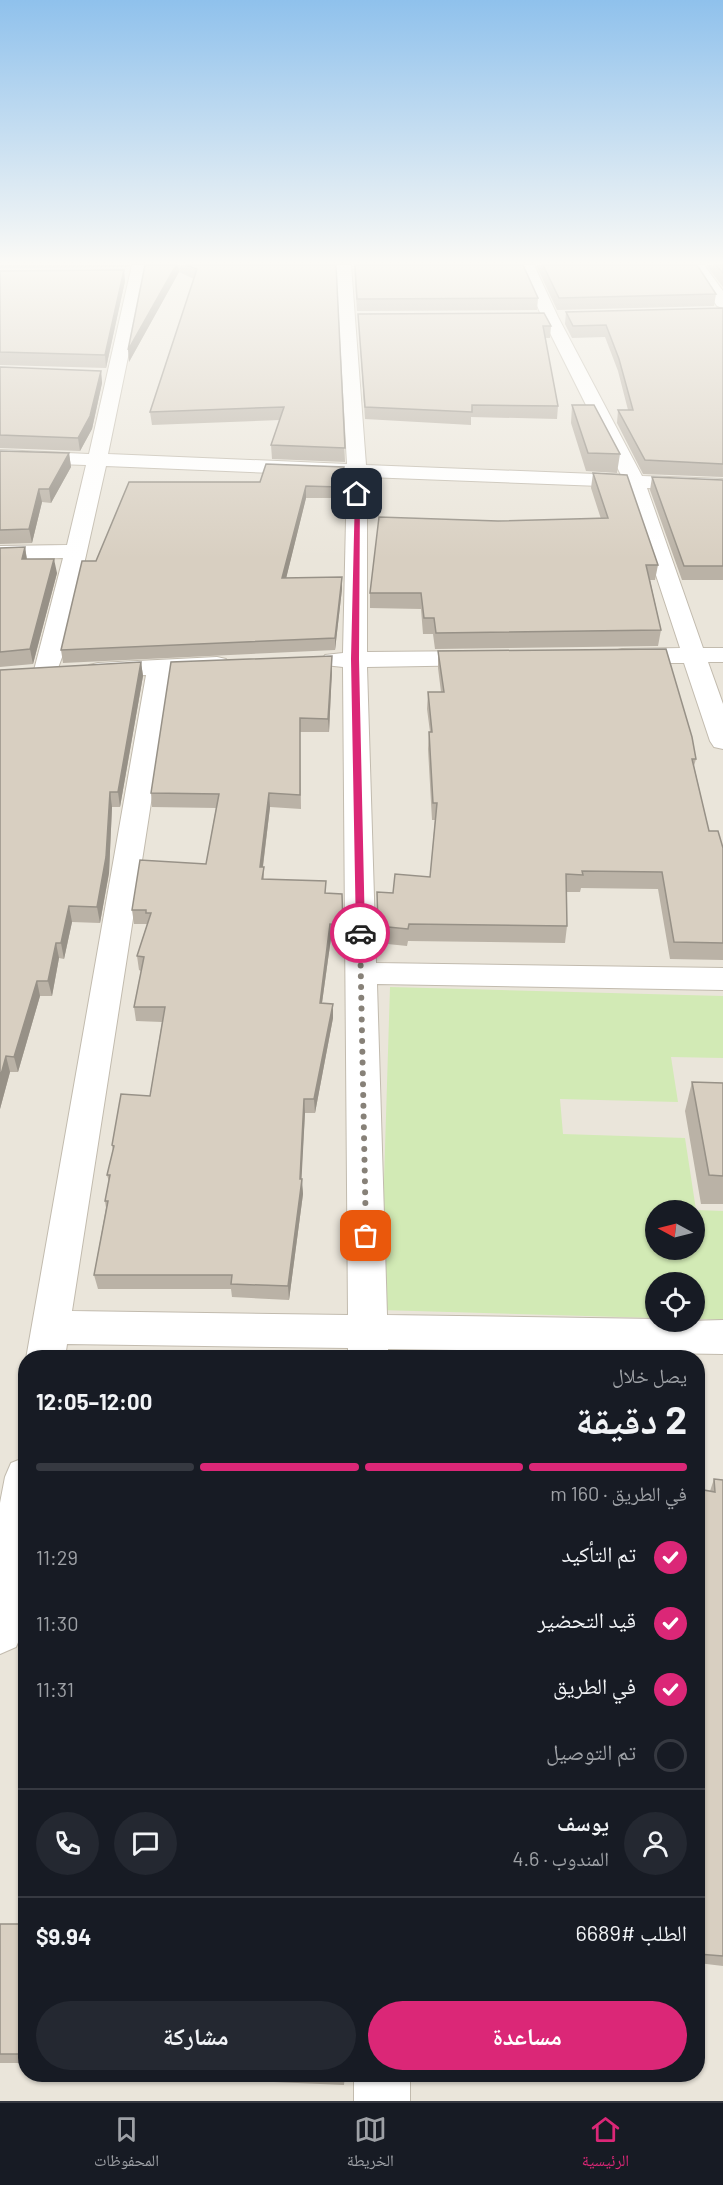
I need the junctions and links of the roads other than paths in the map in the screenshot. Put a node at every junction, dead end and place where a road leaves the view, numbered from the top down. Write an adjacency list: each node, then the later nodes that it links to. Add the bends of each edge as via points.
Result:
1 (118, 363): 5 (street)
2 (354, 363): 8 (street)
3 (574, 363): 9 (street)
4 (93, 375): 5 (street)
5 (116, 376): 7 (street)
6 (0, 456): 7 (street)
7 (97, 461): 8 (street); 11 (street)
8 (357, 471): 9 (street); 17 (street)
9 (635, 482): 10 (street); 13 (street)
10 (723, 485)
11 (76, 551): 12 (street); 20 (street, via 54,673)
12 (0, 553)
13 (694, 655): 14 (street); 15 (street); 21 (street)
14 (723, 655)
15 (601, 657)
16 (507, 658): 17 (street)
17 (355, 659): 18 (street); 22 (street)
18 (309, 661)
19 (240, 663): 20 (street)
20 (160, 666): 25 (street)
21 (723, 741)
22 (360, 973): 23 (street); 26 (street)
23 (723, 979)
24 (723, 1337): 26 (street)
25 (48, 1342): 26 (street)
26 (368, 1345)
27 (18, 1524): 28 (street)
28 (0, 1631)
29 (382, 2082): 30 (street)
30 (382, 2101)

